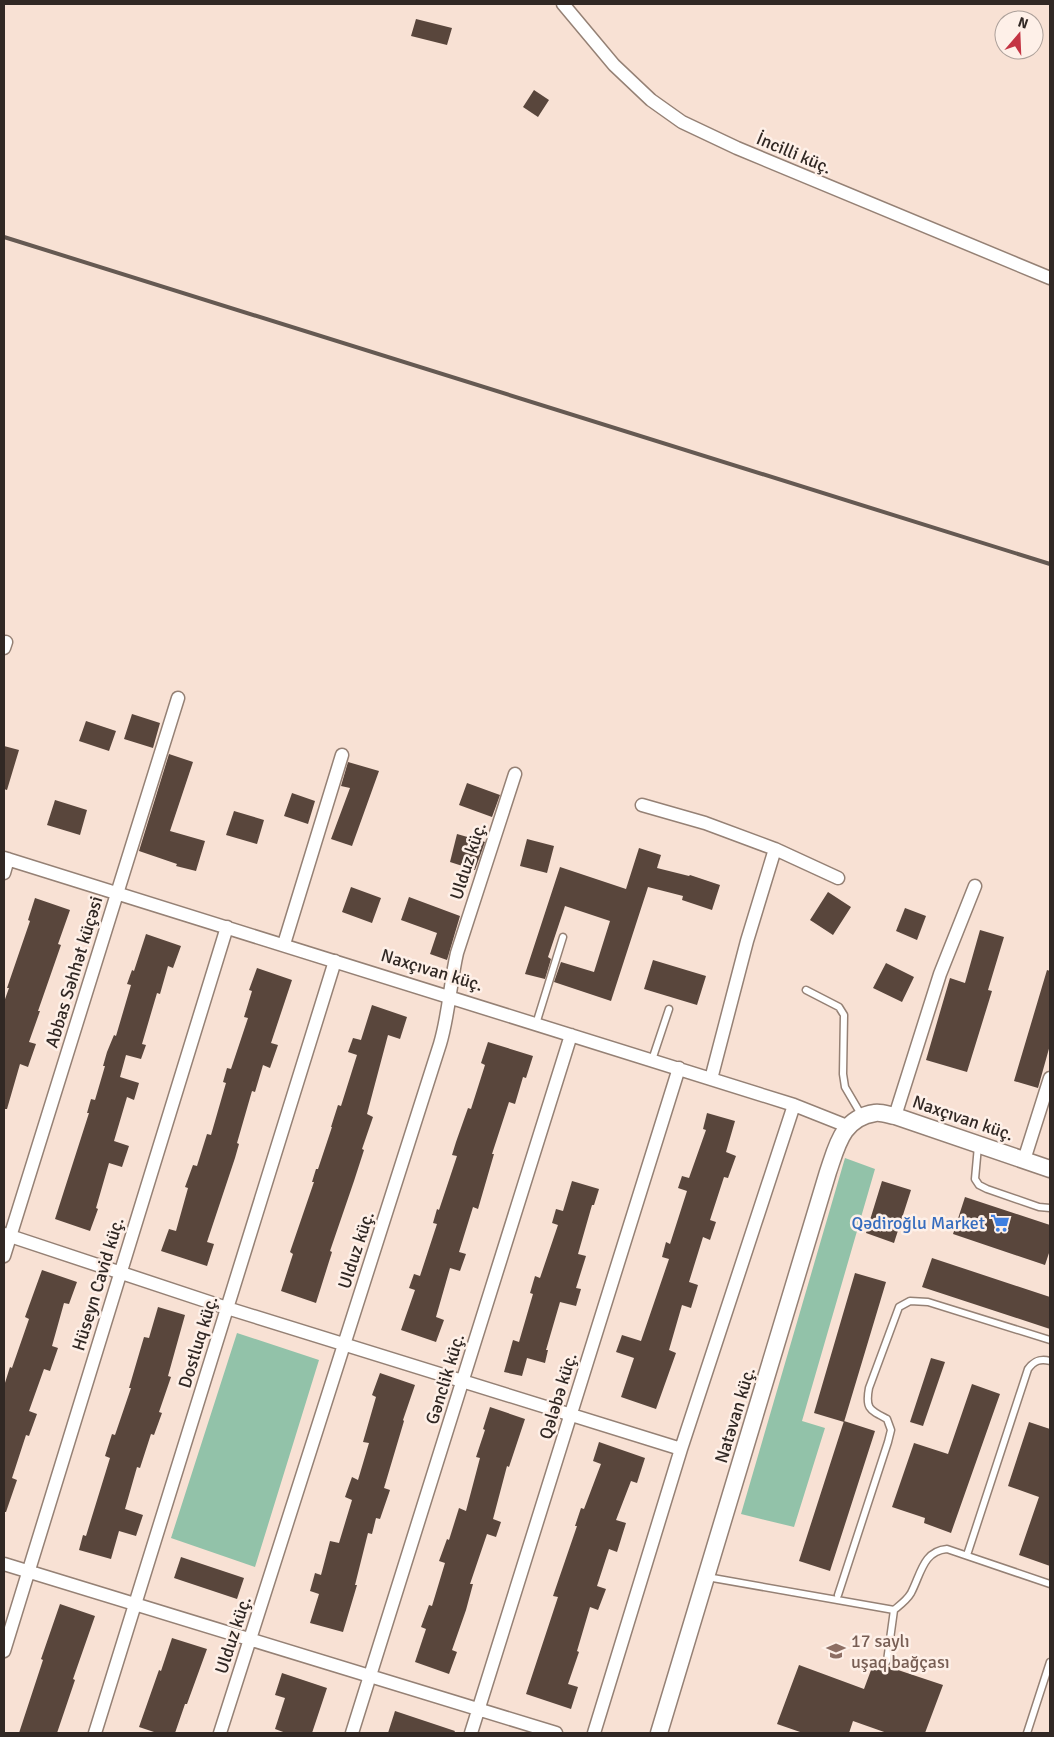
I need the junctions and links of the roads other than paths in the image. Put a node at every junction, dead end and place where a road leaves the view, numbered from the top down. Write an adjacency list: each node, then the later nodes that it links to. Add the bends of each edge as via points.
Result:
1 (563, 4): 2 (street, İncilli küç., via 614,65 651,100 682,122 746,152)
2 (1050, 278)
3 (178, 698): 12 (street, Abbas Səhhət küçəsi)
4 (342, 755): 15 (street)
5 (515, 774): 18 (street, Ulduz küç., via 457,953)
6 (642, 805): 7 (street, via 705,823)
7 (775, 849): 10 (street); 25 (street)
8 (6, 859): 9 (street); 12 (street, Naxçıvan küç.)
9 (4, 873)
10 (838, 878)
11 (975, 886): 27 (street, via 940,974)
12 (116, 893): 13 (street, Naxçıvan küç.); 34 (street, Abbas Səhhət küçəsi)
13 (226, 927): 15 (street, Naxçıvan küç.); 36 (street, Hüseyn Cavid küç.)
14 (563, 937): 20 (lane)
15 (284, 944): 16 (street, Naxçıvan küç.)
16 (335, 961): 18 (street, Naxçıvan küç.); 37 (street, Dostluq küç.)
17 (806, 990): 28 (lane, via 839,1007 844,1015 845,1086)
18 (449, 996): 20 (street, Naxçıvan küç.); 39 (street, Ulduz küç., via 440,1044)
19 (669, 1009): 22 (lane)
20 (536, 1024): 21 (street, Naxçıvan küç.)
21 (571, 1035): 22 (street, Naxçıvan küç.); 41 (street, Gənclik küç.)
22 (652, 1060): 23 (street, Naxçıvan küç.)
23 (678, 1068): 25 (street, Naxçıvan küç.); 42 (street, Qələbə küç.)
24 (1050, 1078): 31 (street)
25 (711, 1079): 26 (street, Naxçıvan küç.)
26 (794, 1105): 29 (street, Naxçıvan küç.); 43 (street)
27 (895, 1116): 28 (street, Naxçıvan küç., via 876,1113); 30 (street, Naxçıvan küç.)
28 (863, 1118): 29 (street)
29 (847, 1126): 47 (street, Natəvan küç., via 828,1172)
30 (978, 1144): 31 (street, Naxçıvan küç.); 33 (lane, via 975,1178 979,1185)
31 (1024, 1160): 32 (street, Naxçıvan küç.)
32 (1050, 1168)
33 (1050, 1208)
34 (7, 1235): 35 (street, Abbas Səhhət küçəsi); 36 (street)
35 (4, 1256)
36 (120, 1273): 37 (street); 46 (street, Hüseyn Cavid küç.)
37 (227, 1308): 39 (street); 50 (street, Dostluq küç.)
38 (1050, 1340): 49 (lane, via 928,1302 910,1301 899,1307 866,1401 870,1410 887,1419 890,1436)
39 (344, 1344): 41 (street); 52 (street, Ulduz küç.)
40 (1050, 1361): 44 (lane, via 1039,1360 1028,1369)
41 (462, 1380): 42 (street); 56 (street, Gənclik küç.)
42 (571, 1414): 43 (street); 57 (street, Qələbə küç.)
43 (682, 1449): 63 (street)
44 (966, 1555): 48 (lane); 51 (lane, via 947,1549 933,1552 910,1594)
45 (4, 1564): 46 (street)
46 (28, 1572): 50 (street); 53 (street, Hüseyn Cavid küç.)
47 (707, 1577): 51 (lane); 64 (street, Natəvan küç.)
48 (1050, 1584)
49 (838, 1595)
50 (135, 1604): 52 (street); 58 (street, Dostluq küç.)
51 (894, 1610): 54 (lane)
52 (250, 1639): 56 (street); 59 (street, Ulduz küç.)
53 (4, 1651)
54 (887, 1661)
55 (1050, 1662): 65 (lane)
56 (370, 1675): 57 (street); 60 (street, Gənclik küç.)
57 (478, 1710): 61 (street, Qələbə küç.); 62 (street)
58 (95, 1733)
59 (220, 1733)
60 (352, 1733)
61 (471, 1733)
62 (556, 1733)
63 (594, 1733)
64 (659, 1733)
65 (1027, 1733)

